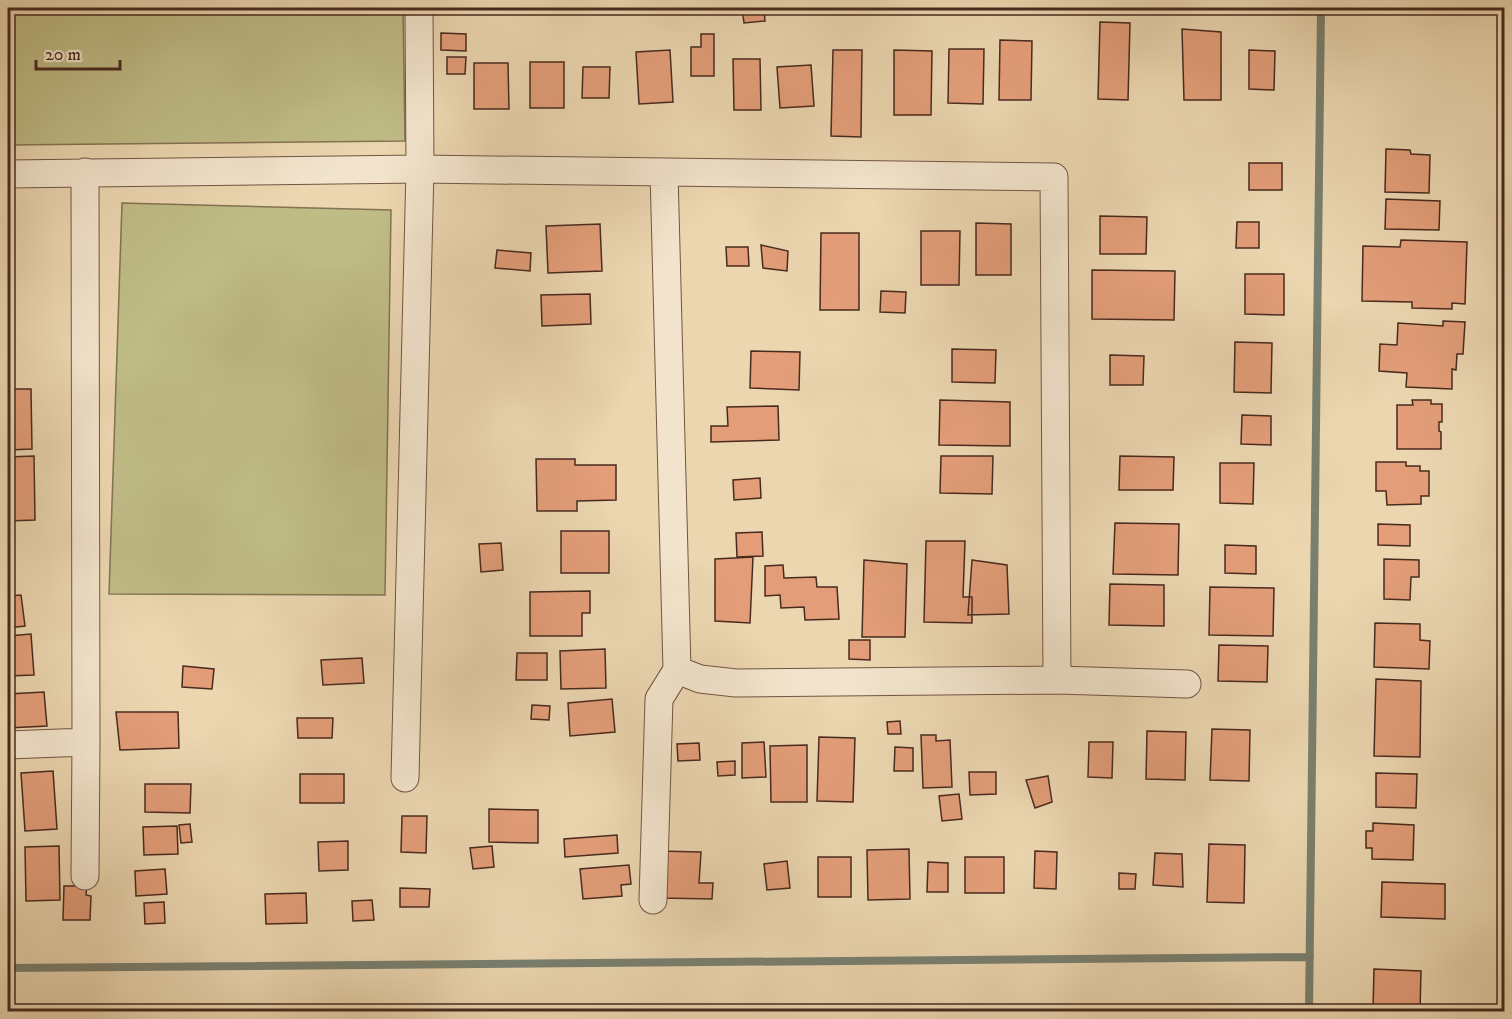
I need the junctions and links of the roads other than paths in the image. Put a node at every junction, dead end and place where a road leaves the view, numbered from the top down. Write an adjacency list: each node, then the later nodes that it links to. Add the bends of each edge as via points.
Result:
1 (419, 8): 2 (street)
2 (420, 169): 3 (street); 4 (street); 11 (street)
3 (85, 172): 5 (street); 9 (street)
4 (664, 172): 6 (street); 7 (street, via 1054,177)
5 (8, 174)
6 (676, 670): 7 (street, via 700,679 736,683); 13 (street, via 659,699)
7 (1057, 680): 8 (street)
8 (1187, 684)
9 (86, 742): 10 (street); 12 (street)
10 (8, 745)
11 (405, 778)
12 (85, 876)
13 (653, 900)

